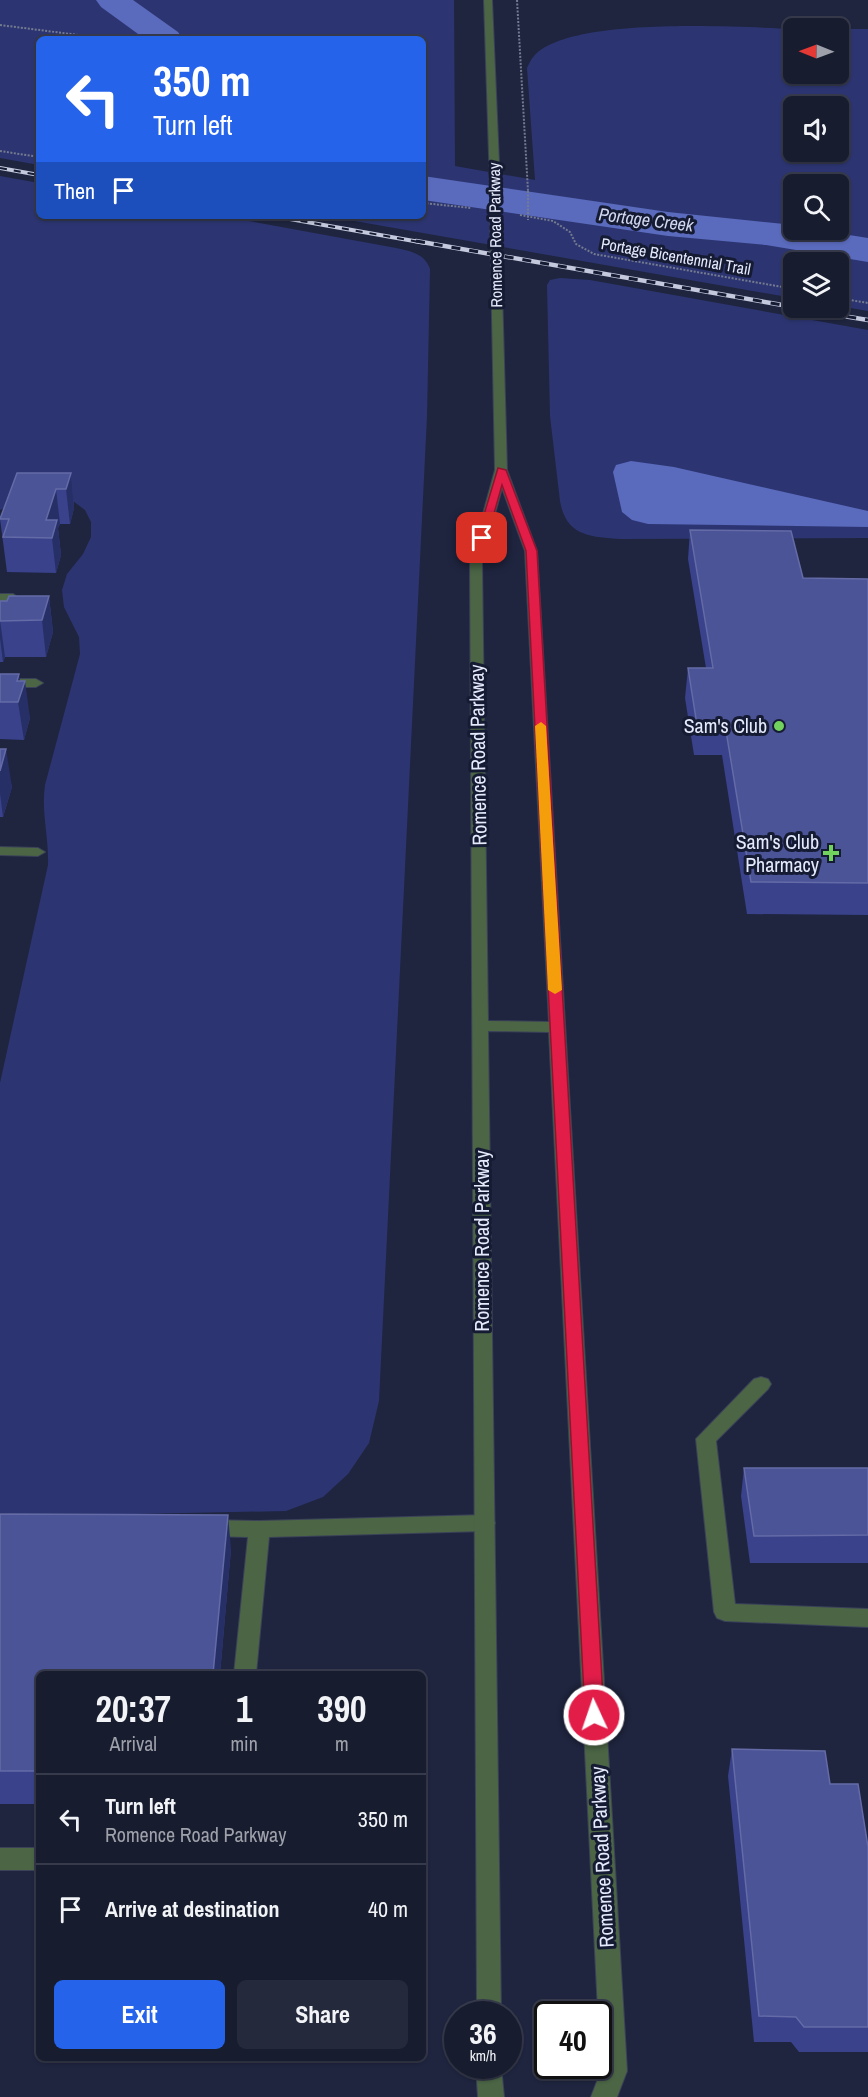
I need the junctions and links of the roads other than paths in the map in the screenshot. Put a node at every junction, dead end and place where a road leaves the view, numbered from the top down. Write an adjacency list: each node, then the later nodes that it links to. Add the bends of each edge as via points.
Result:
1 (488, 0): 2 (street, Romence Road Parkway, bridge)
2 (501, 470): 7 (street, Romence Road Parkway, via 476,561); 8 (street, Romence Road Parkway, via 531,551)
3 (0, 682): 4 (street)
4 (36, 683)
5 (0, 851): 6 (street)
6 (38, 852)
7 (481, 1026): 8 (street); 10 (street, Romence Road Parkway)
8 (557, 1027): 20 (street, Romence Road Parkway, via 614,2071)
9 (761, 1384): 13 (street, via 706,1438 725,1612)
10 (485, 1523): 12 (street); 17 (street, Romence Road Parkway)
11 (188, 1528): 12 (street)
12 (259, 1529): 14 (street)
13 (868, 1618)
14 (245, 1671)
15 (0, 1859): 16 (street)
16 (36, 1859)
17 (489, 2001)
18 (490, 2079): 19 (street)
19 (491, 2097)
20 (604, 2097)

